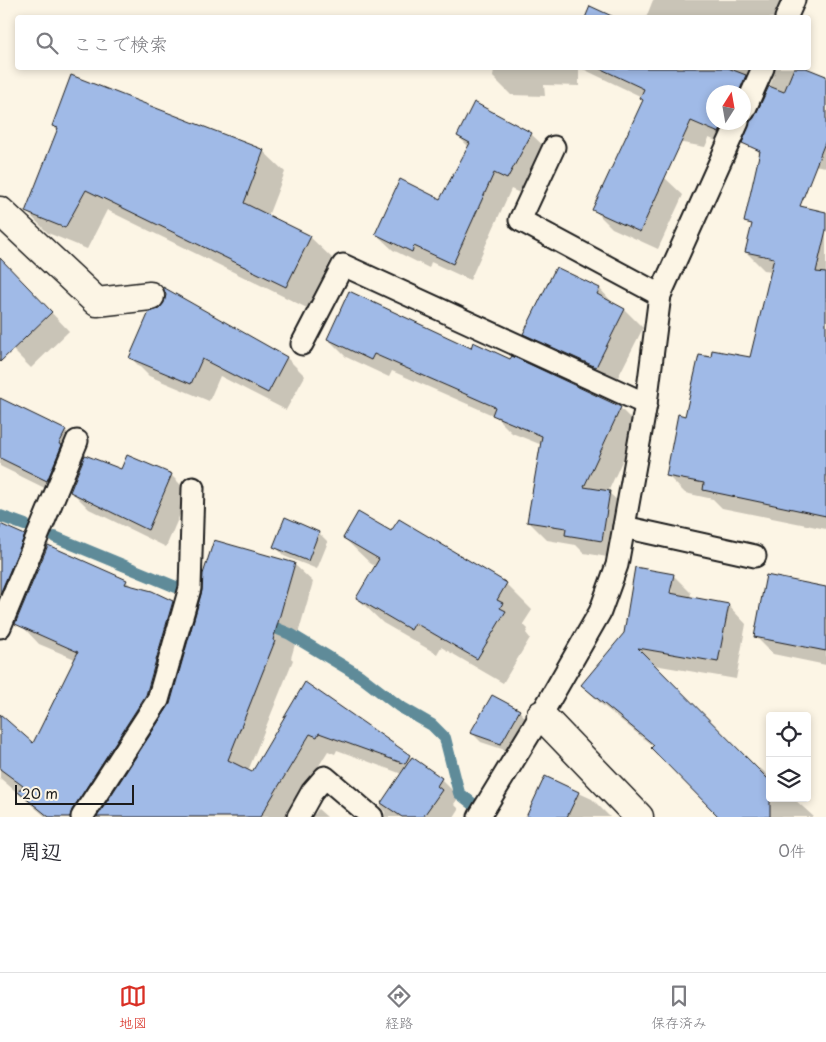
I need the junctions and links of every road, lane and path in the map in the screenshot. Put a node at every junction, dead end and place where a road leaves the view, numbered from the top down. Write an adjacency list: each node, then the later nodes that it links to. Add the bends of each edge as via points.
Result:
1 (794, 0): 2 (lane)
2 (787, 15)
3 (762, 70): 4 (lane)
4 (751, 95)
5 (734, 130): 8 (lane)
6 (554, 147): 8 (lane, via 520,220)
7 (0, 211): 9 (street, via 97,302)
8 (660, 295): 11 (lane)
9 (150, 296)
10 (302, 344): 11 (lane, via 343,265)
11 (646, 404): 14 (lane)
12 (77, 441): 16 (lane)
13 (193, 488): 18 (lane, via 190,588 158,700)
14 (624, 527): 15 (lane); 17 (lane, via 617,565 600,612)
15 (755, 556)
16 (0, 627)
17 (541, 715): 21 (lane); 22 (street)
18 (82, 817)
19 (298, 817): 20 (lane, via 325,777)
20 (372, 817)
21 (479, 817)
22 (639, 817)

